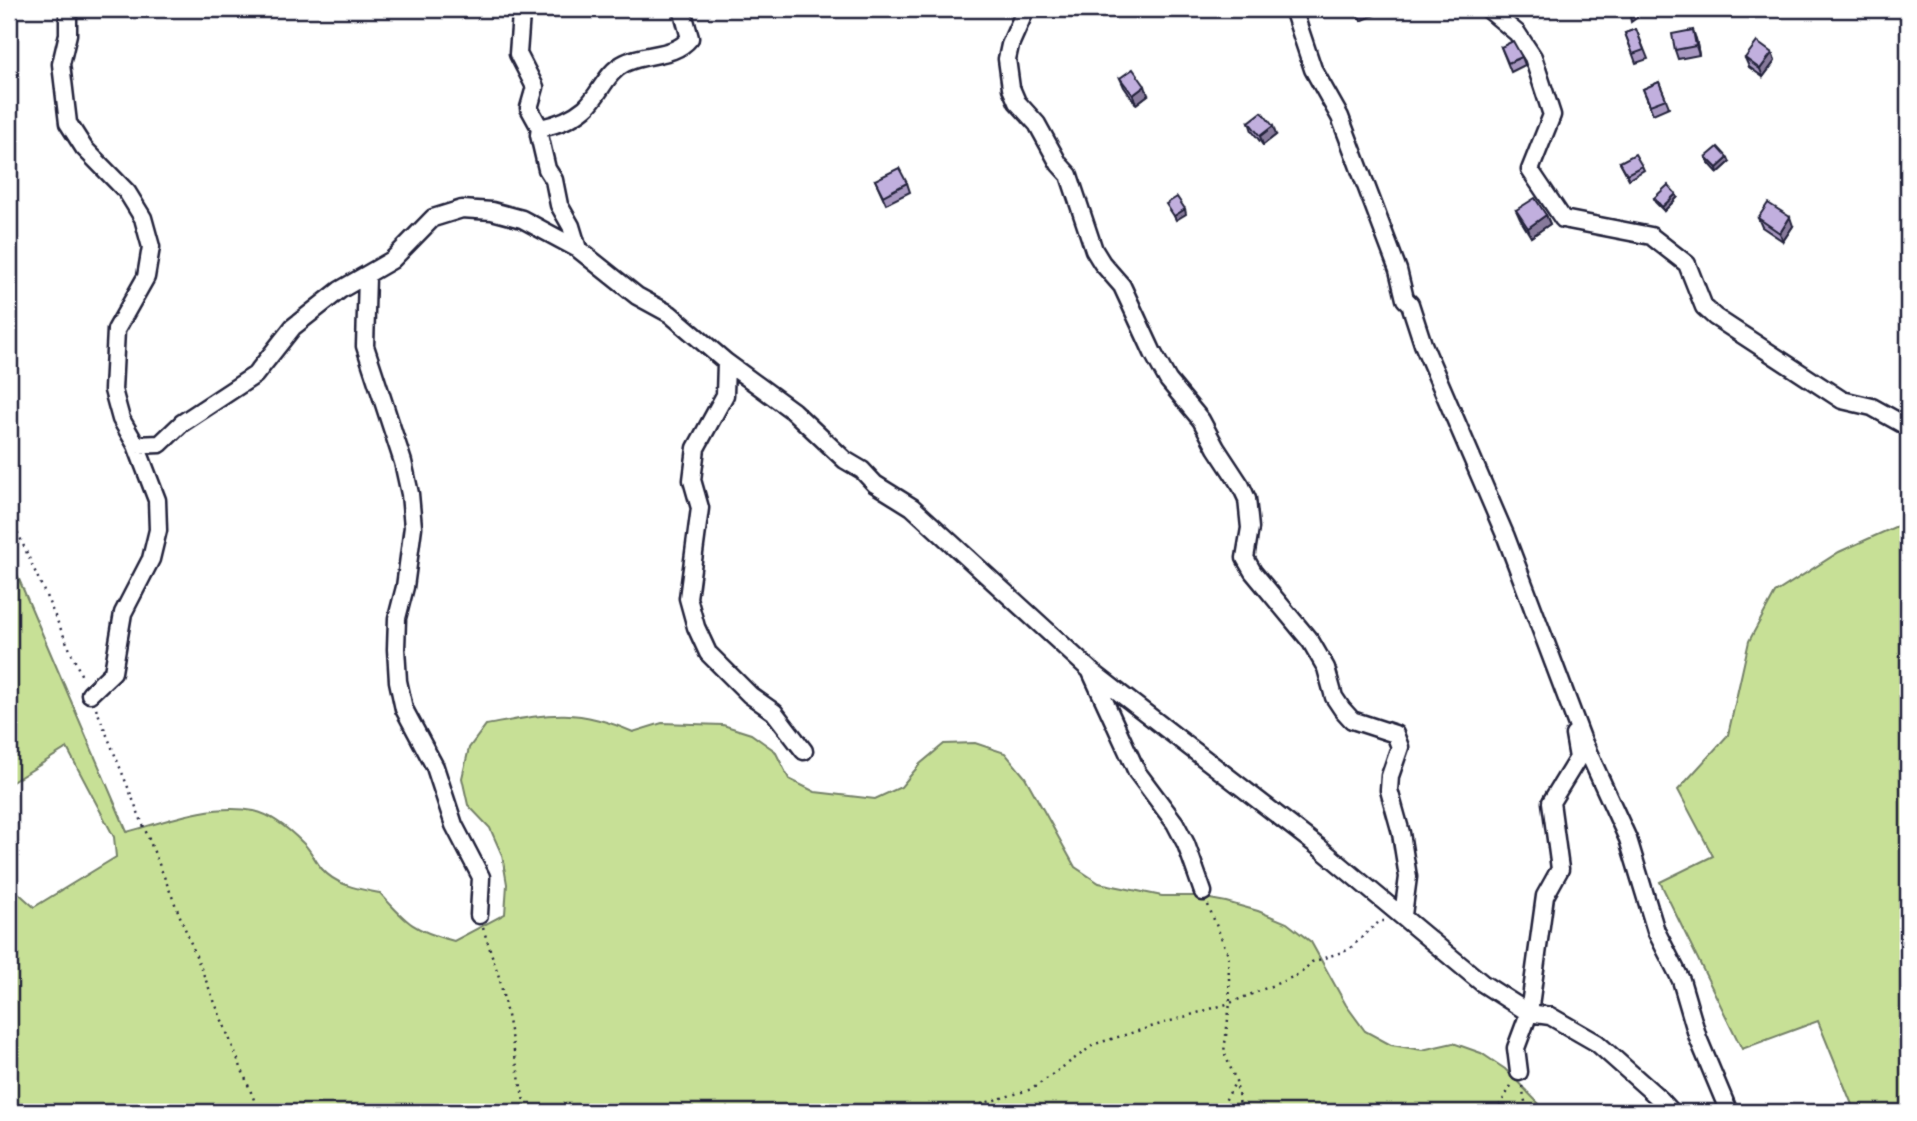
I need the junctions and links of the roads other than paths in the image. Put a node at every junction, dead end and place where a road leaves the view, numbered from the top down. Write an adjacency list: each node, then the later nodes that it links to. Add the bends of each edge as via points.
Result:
1 (68, 9): 12 (street, via 61,64 68,123 84,148 127,192 144,219 151,247 146,277 116,330 113,390 121,419)
2 (529, 9): 7 (street, via 521,14 517,54 535,87 529,108)
3 (682, 9): 7 (street, via 690,38 682,48 624,63 602,82 586,107 560,124)
4 (1026, 9): 19 (street, via 1007,59 1011,88 1069,176 1094,250 1122,286 1168,380 1201,420 1241,486 1250,528 1245,558 1311,642 1342,709 1352,720 1395,734 1400,747 1389,790 1408,877)
5 (1293, 9): 15 (street, via 1313,69 1340,117 1405,299 1506,537)
6 (1488, 9): 11 (street, via 1517,33 1533,57 1552,115 1530,170 1563,219 1651,236 1686,264 1704,307 1715,317 1842,400 1872,407)
7 (540, 128): 8 (street, via 547,169)
8 (578, 249): 9 (street, via 522,219 461,209 433,218 392,260); 10 (street, via 637,296 670,314)
9 (367, 276): 12 (street, via 341,289 293,327 255,375 160,443); 18 (street, via 365,346 403,462 413,527 397,618 398,681 404,709 435,767 454,825 481,877)
10 (726, 362): 13 (street, via 793,411 874,484 912,507); 16 (street, via 725,395 696,448 692,480 700,508 688,598 708,653 774,712)
11 (1908, 427)
12 (136, 445): 14 (street, via 157,500 158,530 151,559 122,613 113,673)
13 (1090, 670): 17 (street, via 1137,772 1175,823); 19 (street)
14 (90, 694)
15 (1577, 726): 20 (street, via 1578,758 1551,802 1559,869 1545,896); 23 (street, via 1628,839 1656,930 1681,980 1698,1038)
16 (804, 751)
17 (1203, 892)
18 (478, 915)
19 (1403, 915): 20 (street, via 1482,983)
20 (1529, 1013): 21 (street, via 1516,1048); 22 (street, via 1550,1016 1597,1043)
21 (1519, 1072)
22 (1672, 1112)
23 (1730, 1112)

